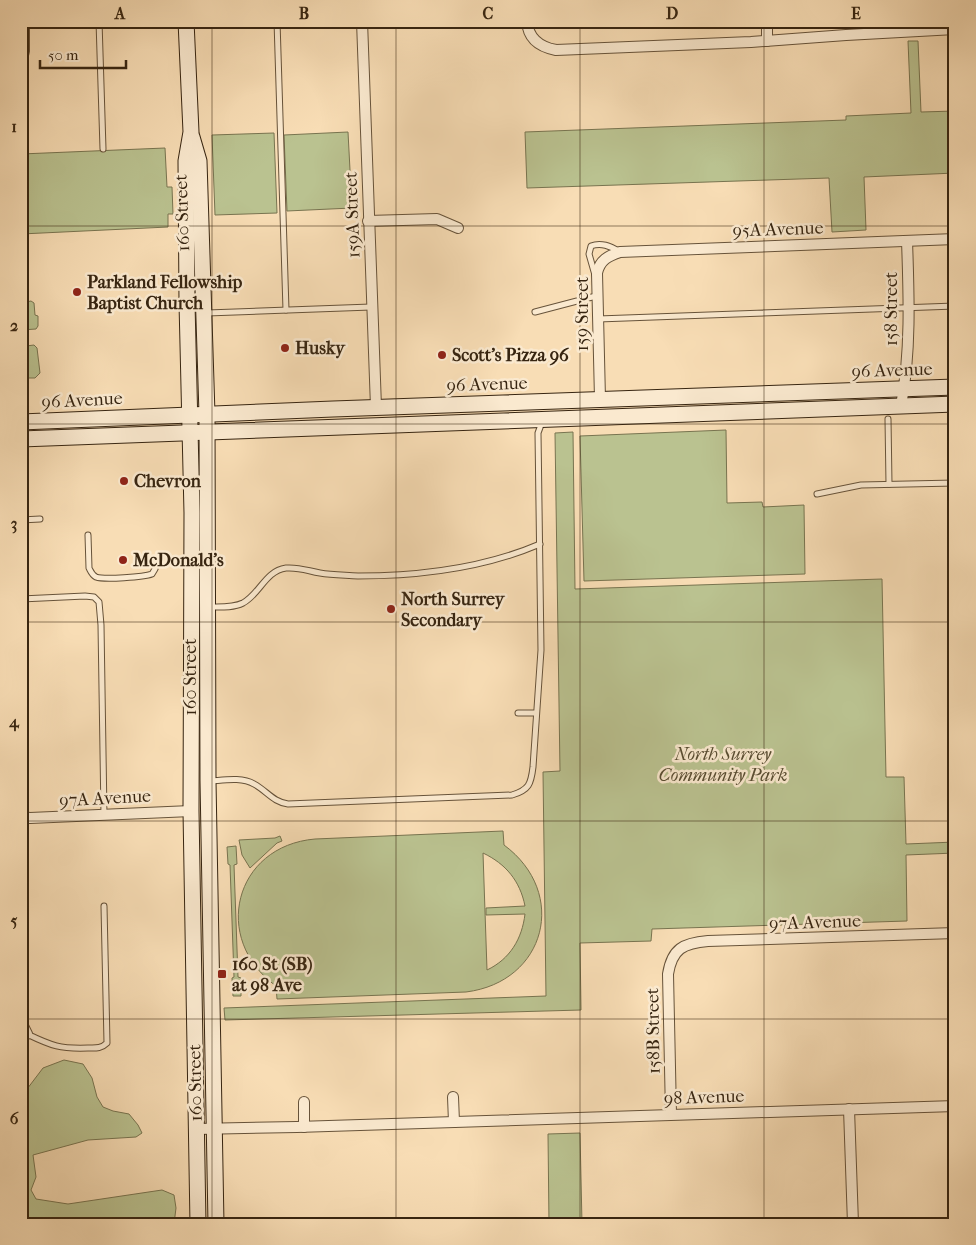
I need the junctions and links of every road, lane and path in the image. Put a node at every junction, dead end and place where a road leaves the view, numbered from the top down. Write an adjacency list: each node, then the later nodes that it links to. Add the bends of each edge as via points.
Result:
1 (24, 21): 11 (street)
2 (99, 21): 13 (lane)
3 (186, 21): 12 (main road, 160 Street)
4 (276, 21): 25 (lane)
5 (362, 21): 14 (street, 159A Street)
6 (527, 21): 10 (street, via 530,35 536,42 556,50)
7 (766, 21): 10 (street)
8 (925, 26): 9 (street); 10 (street)
9 (955, 29)
10 (767, 41)
11 (21, 64)
12 (191, 132): 27 (main road, 160 Street, via 199,161); 37 (main road, 160 Street, via 186,161)
13 (104, 149)
14 (368, 222): 15 (street, via 437,219); 23 (street, 159A Street)
15 (458, 228)
16 (955, 239): 17 (street, 95A Avenue)
17 (907, 241): 18 (street, 95A Avenue); 24 (street, 158 Street)
18 (620, 252): 19 (street, 95A Avenue); 20 (lane, via 606,245 591,246 589,254)
19 (604, 260): 20 (street, 159 Street, via 599,265)
20 (597, 280): 21 (street, 159 Street)
21 (596, 296): 26 (lane); 28 (street, 159 Street)
22 (955, 306): 24 (lane)
23 (371, 307): 25 (lane); 35 (street, 159A Street)
24 (910, 308): 28 (lane); 30 (street, 158 Street)
25 (286, 310): 27 (lane)
26 (534, 312)
27 (203, 313): 38 (main road, 160 Street)
28 (598, 319): 31 (street, 159 Street)
29 (955, 387): 30 (main road, 96 Avenue)
30 (904, 388): 31 (main road, 96 Avenue); 34 (street, 158 Street)
31 (600, 399): 32 (main road, 96 Avenue)
32 (580, 400): 35 (main road, 96 Avenue); 36 (lane)
33 (955, 404): 34 (main road, 96 Avenue)
34 (901, 406): 39 (main road, 96 Avenue)
35 (376, 407): 38 (main road, 96 Avenue)
36 (553, 409)
37 (190, 414): 38 (main road, 96 Avenue); 41 (main road, 96 Avenue); 43 (main road, 160 Street)
38 (206, 414): 42 (main road, 160 Street)
39 (545, 418): 42 (main road, 96 Avenue); 51 (lane, via 538,433)
40 (888, 419): 46 (lane)
41 (21, 422)
42 (207, 432): 43 (main road, 96 Avenue); 54 (main road, 160 Street)
43 (191, 433): 44 (main road, 96 Avenue); 58 (main road, 160 Street)
44 (21, 439)
45 (955, 483): 46 (lane)
46 (889, 484): 47 (lane, via 861,485)
47 (817, 494)
48 (40, 519): 49 (lane)
49 (21, 520)
50 (88, 535): 52 (lane, via 90,568 95,576 144,576 152,574)
51 (540, 544): 54 (lane, via 486,562 410,574 357,576 285,569 271,575 245,602); 56 (lane, via 540,650)
52 (155, 569)
53 (21, 599): 59 (lane, via 85,596 94,597 99,602)
54 (208, 607): 57 (main road, 160 Street)
55 (518, 713): 56 (lane)
56 (536, 713): 57 (lane, via 532,777 528,788 512,795 288,804 279,803 258,786 244,780)
57 (208, 781): 74 (main road, 160 Street)
58 (191, 811): 59 (street, 97A Avenue); 73 (main road, 160 Street)
59 (104, 815): 60 (street, 97A Avenue)
60 (21, 817)
61 (104, 906): 65 (lane, via 107,1043 100,1048 66,1049)
62 (955, 933): 63 (street, 97A Avenue, via 708,941 687,944)
63 (678, 950): 70 (street, 158B Street, via 671,960 668,974)
64 (21, 1022): 65 (street)
65 (27, 1034)
66 (453, 1097): 71 (street)
67 (304, 1102): 72 (street)
68 (955, 1106): 69 (street, 98 Avenue)
69 (849, 1109): 70 (street, 98 Avenue); 77 (street)
70 (671, 1114): 71 (street, 98 Avenue)
71 (454, 1122): 72 (street, 98 Avenue)
72 (304, 1127): 74 (street, 98 Avenue)
73 (197, 1129): 74 (street, 98 Avenue); 75 (main road, 160 Street)
74 (214, 1129): 76 (main road, 160 Street)
75 (198, 1224)
76 (216, 1224)
77 (853, 1224)

